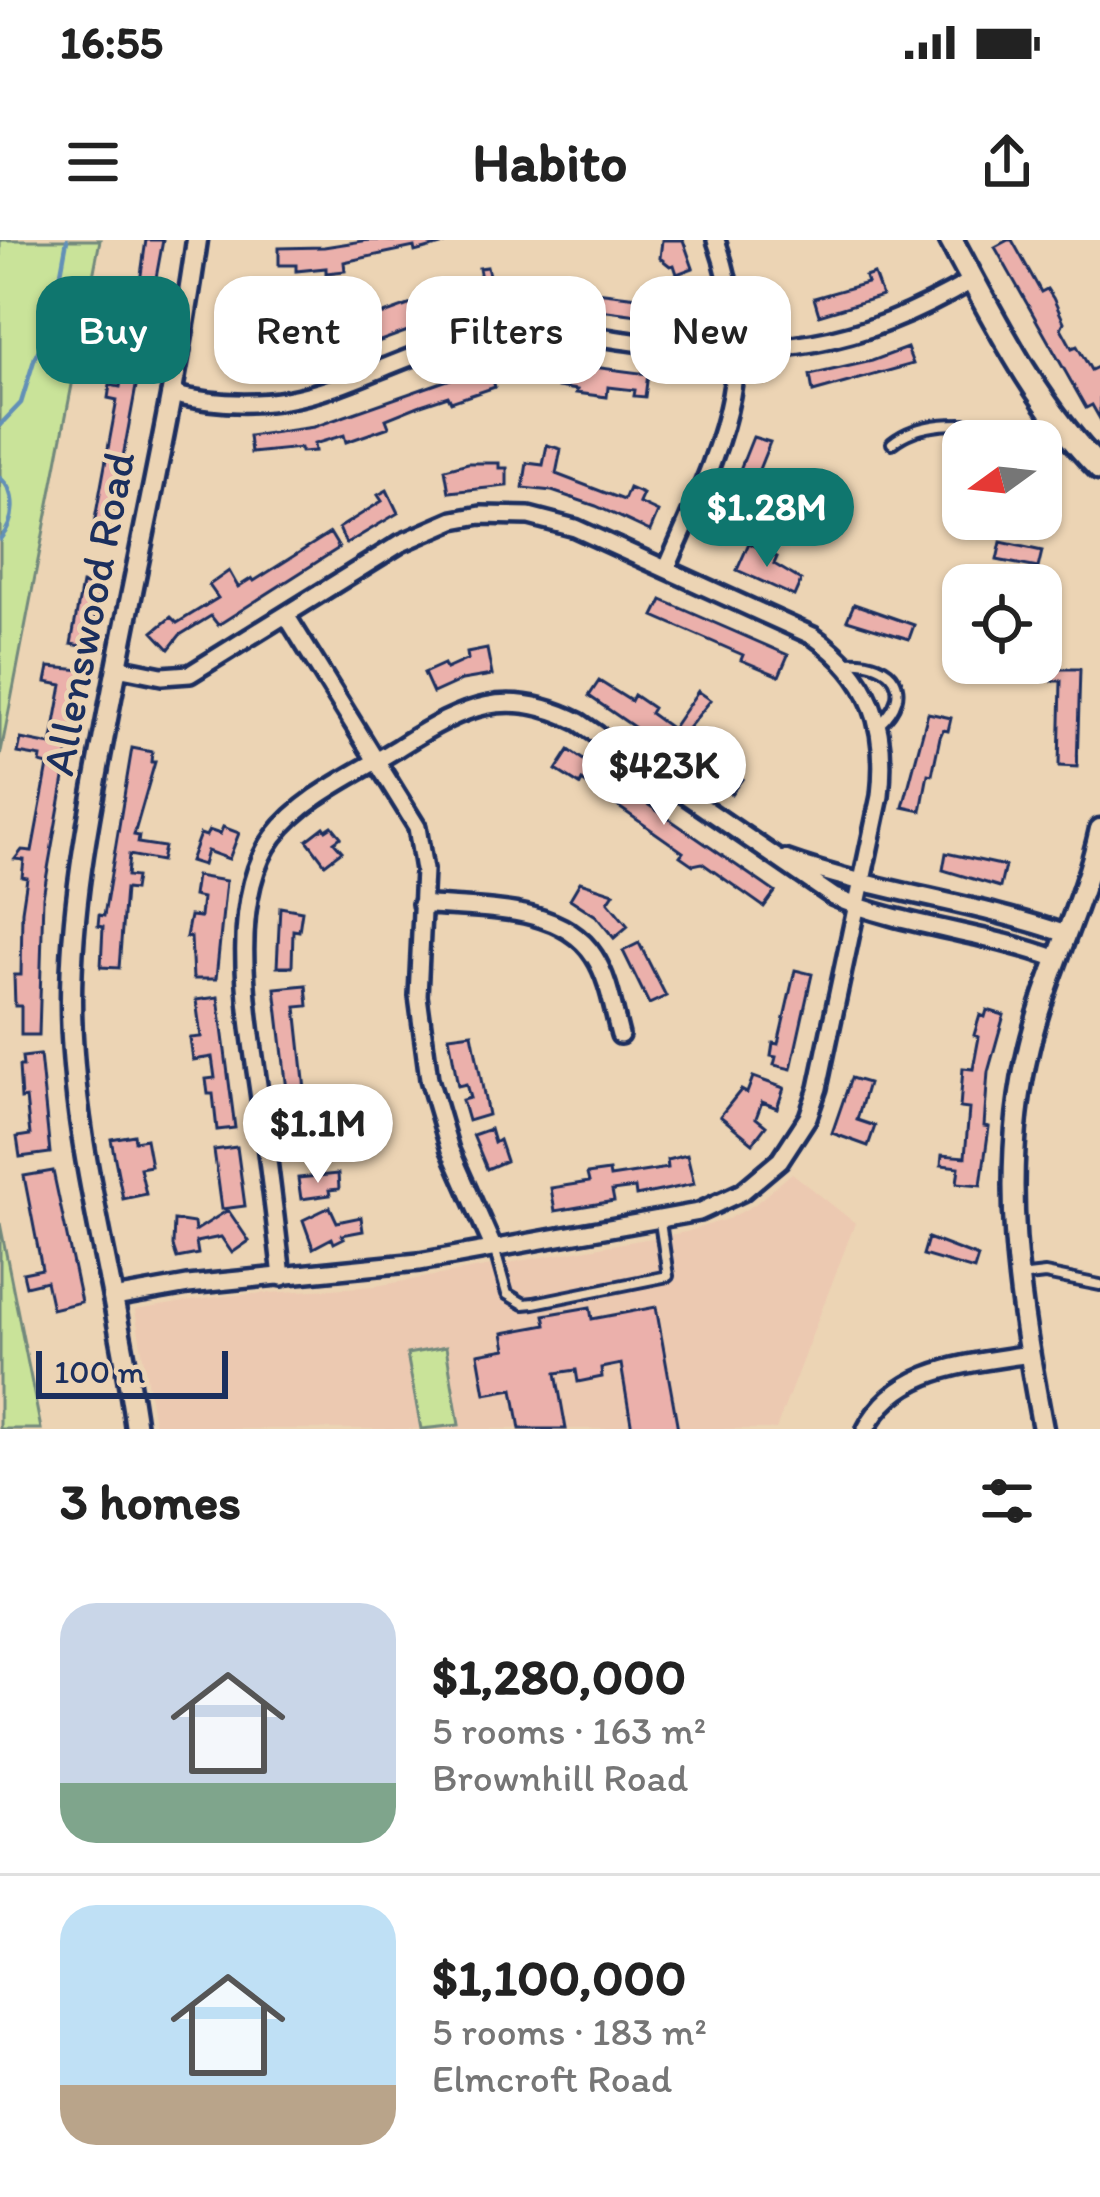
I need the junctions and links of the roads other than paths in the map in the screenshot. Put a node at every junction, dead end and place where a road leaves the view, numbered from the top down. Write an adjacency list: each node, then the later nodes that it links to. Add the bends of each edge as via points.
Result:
1 (197, 240): 9 (street, Allenswood Road)
2 (716, 240): 4 (street)
3 (952, 240): 5 (main road)
4 (726, 276)
5 (973, 280): 7 (street, via 853,335); 10 (main road)
6 (630, 340): 9 (street, via 497,333 294,401 236,406)
7 (791, 347)
8 (733, 384): 15 (street, via 726,425)
9 (170, 394): 18 (street, Allenswood Road)
10 (1058, 420)
11 (1062, 426): 14 (main road)
12 (942, 427): 13 (lane, via 912,429)
13 (892, 442)
14 (1100, 469)
15 (667, 568): 16 (street, via 552,520 481,515 401,543); 17 (street, via 812,636)
16 (286, 614): 18 (street, via 190,674); 20 (street)
17 (845, 662): 19 (street); 19 (lane, via 870,660 892,676 894,711)
18 (117, 667): 34 (street, Allenswood Road, via 76,893 71,999 77,1109)
19 (879, 725): 23 (street, via 883,772)
20 (378, 761): 22 (street, via 460,712 530,704 579,722); 24 (street, via 417,827); 31 (street, via 284,824 262,858 251,898 248,997)
21 (1100, 829): 26 (street)
22 (771, 854): 23 (street); 25 (street)
23 (861, 881): 25 (street); 26 (street)
24 (422, 904): 28 (street, via 520,914 573,934 596,959); 30 (street, via 418,996 429,1079)
25 (856, 907): 27 (street); 29 (street, via 818,1088 795,1140 742,1192)
26 (1066, 934): 27 (street)
27 (1057, 959): 32 (street, via 1021,1094 1012,1229)
28 (620, 1035)
29 (659, 1220): 30 (street); 30 (lane, via 668,1276 524,1304 507,1294)
30 (494, 1249): 31 (street)
31 (282, 1277): 34 (street)
32 (1017, 1277): 33 (lane); 35 (street)
33 (1100, 1285)
34 (114, 1298): 36 (street, Allenswood Road)
35 (1029, 1354): 37 (street, via 922,1377 900,1388); 38 (street)
36 (136, 1429)
37 (866, 1429)
38 (1043, 1429)

